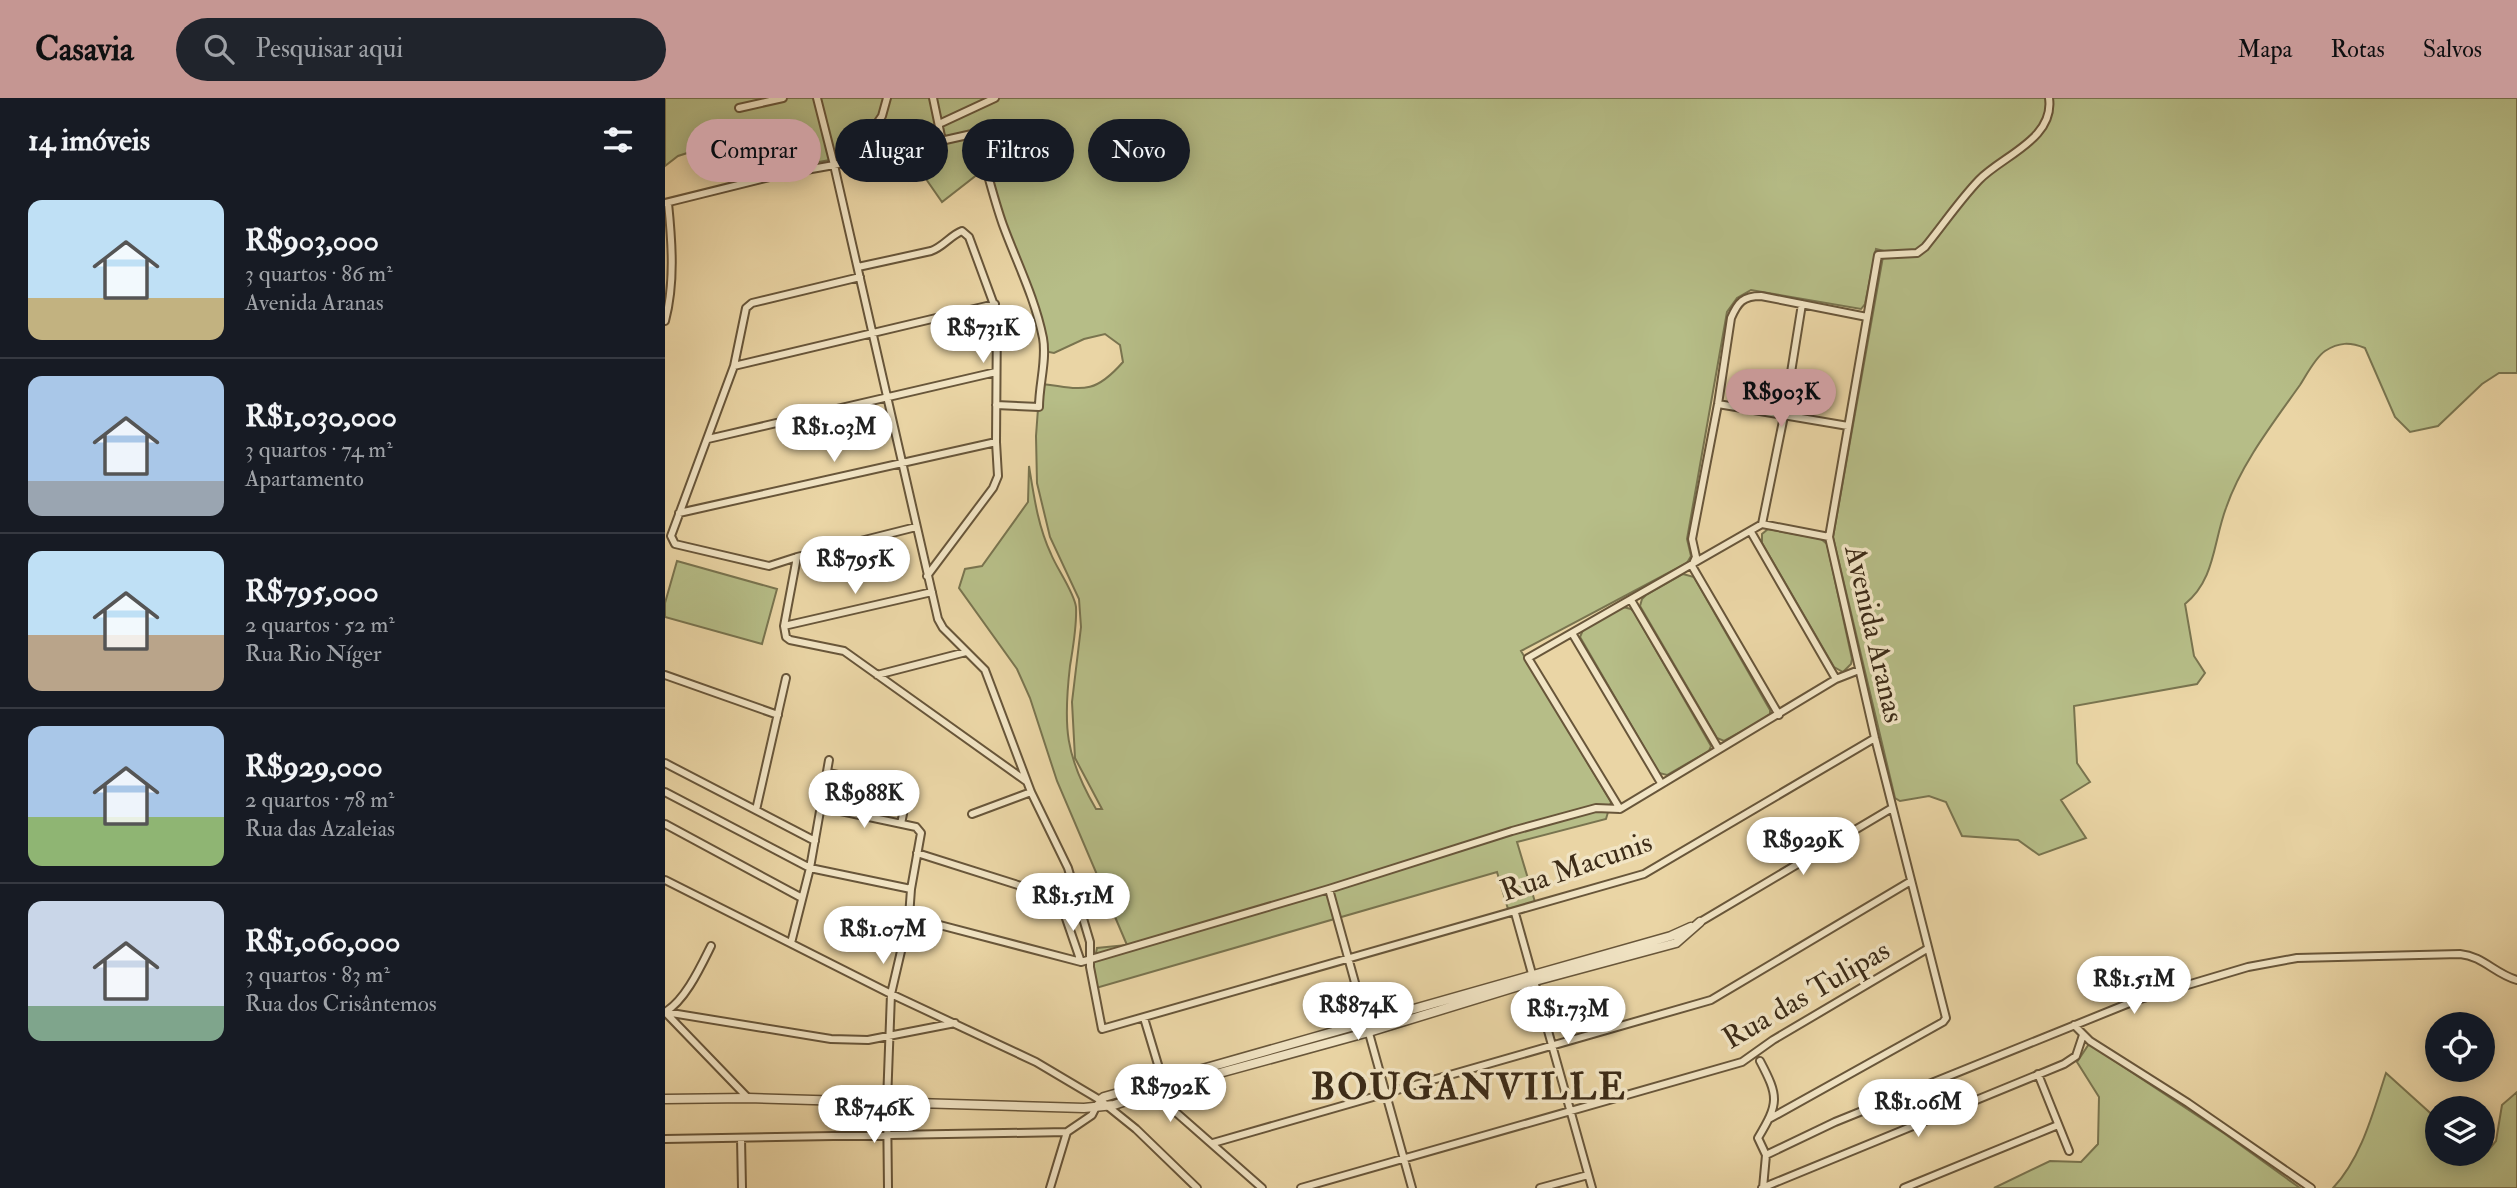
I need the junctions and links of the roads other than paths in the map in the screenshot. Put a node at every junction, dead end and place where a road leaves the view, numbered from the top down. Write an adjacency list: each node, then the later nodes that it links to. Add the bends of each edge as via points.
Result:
1 (783, 98): 7 (street)
2 (817, 98): 12 (street)
3 (887, 98): 8 (street)
4 (933, 98): 9 (street)
5 (995, 98): 10 (street)
6 (2049, 98): 18 (street, Avenida Aranas, via 2048,117 2034,138 1982,177 1925,247 1917,253 1878,255)
7 (739, 108)
8 (880, 119)
9 (938, 119)
10 (948, 119)
11 (948, 140): 25 (street, via 977,137 1043,339 1039,407)
12 (834, 165): 13 (street); 14 (street)
13 (666, 203): 19 (street, via 672,249)
14 (858, 267): 15 (street); 16 (street, via 940,248 963,231)
15 (860, 277): 20 (street); 21 (street, via 748,305)
16 (995, 304): 20 (street); 22 (street)
17 (1802, 304): 18 (street); 24 (street, via 1749,296 1737,306 1731,318); 26 (street)
18 (1867, 317): 27 (street, Avenida Aranas)
19 (665, 321)
20 (873, 333): 21 (street); 23 (street)
21 (734, 366): 28 (street)
22 (996, 372): 23 (street); 25 (street)
23 (887, 397): 28 (street); 30 (street)
24 (1718, 404): 26 (street); 37 (street, via 1692,539 1696,557)
25 (996, 405): 29 (street)
26 (1784, 416): 27 (street); 32 (street)
27 (1848, 426): 35 (street, Avenida Aranas)
28 (708, 439): 31 (street)
29 (996, 442): 30 (street); 38 (street, via 996,482)
30 (902, 463): 31 (street); 33 (street)
31 (679, 513): 36 (street, via 671,536 675,544 764,566)
32 (1762, 524): 34 (street); 35 (street)
33 (916, 527): 36 (street); 38 (street)
34 (1751, 531): 37 (street); 48 (street)
35 (1829, 537): 44 (street, Avenida Aranas)
36 (797, 557): 41 (street)
37 (1692, 566): 40 (street); 50 (street)
38 (927, 576): 39 (street)
39 (932, 592): 41 (street); 43 (street, via 940,624)
40 (1631, 600): 42 (street); 52 (street)
41 (784, 626): 46 (street, via 790,640 844,651)
42 (1572, 633): 57 (street); 62 (street, via 1528,658)
43 (966, 652): 46 (street); 56 (street, via 985,670)
44 (1859, 670): 48 (street); 51 (street, Avenida Aranas)
45 (665, 675): 49 (street)
46 (877, 675): 56 (street)
47 (786, 678): 49 (street)
48 (1836, 679): 50 (street)
49 (778, 715): 63 (street)
50 (1779, 715): 52 (street)
51 (1875, 738): 61 (street, Avenida Aranas); 75 (street, Rua Macunis, via 1644,874)
52 (1718, 748): 57 (street)
53 (829, 760): 55 (street)
54 (665, 763): 63 (street)
55 (828, 773): 60 (street); 66 (street, via 906,789)
56 (1027, 781): 59 (street)
57 (1661, 783): 62 (street)
58 (665, 792): 69 (street)
59 (1031, 792): 64 (street); 82 (street, via 1067,868 1090,942)
60 (822, 807): 66 (street); 67 (street)
61 (1892, 808): 71 (street, Avenida Aranas); 77 (street)
62 (1620, 809): 73 (street, via 1596,808 1512,831)
63 (756, 810): 67 (street)
64 (972, 814)
65 (665, 824): 74 (street)
66 (901, 824): 68 (street, via 916,827 922,836)
67 (815, 841): 69 (street)
68 (917, 852): 72 (street); 83 (street, via 1059,898)
69 (810, 868): 72 (street); 74 (street)
70 (665, 880): 78 (street)
71 (1911, 881): 80 (street, Avenida Aranas); 94 (street, via 1711,1000)
72 (911, 889): 76 (street)
73 (1329, 889): 81 (street); 82 (street)
74 (802, 898): 78 (street)
75 (1515, 913): 81 (street, Rua Macunis); 84 (street)
76 (909, 917): 83 (street); 86 (street)
77 (1700, 922): 84 (street, via 1676,943)
78 (791, 943): 86 (street)
79 (711, 946): 87 (street, via 674,1007)
80 (1927, 949): 103 (street, Rua das Tulipas, via 1742,1062); 104 (street, Avenida Aranas, via 1946,1018 1943,1022)
81 (1350, 958): 88 (street, Rua Macunis); 91 (street)
82 (1089, 959): 83 (street); 88 (street, Rua Macunis, via 1102,1029)
83 (1081, 962)
84 (1534, 978): 91 (street); 94 (street)
85 (2517, 980): 90 (street, via 2470,955 2297,958 2248,967 2137,1000)
86 (891, 994): 89 (street); 93 (street)
87 (665, 1012): 93 (street, via 831,1039); 99 (street)
88 (1145, 1018): 97 (street)
89 (957, 1023): 93 (street); 102 (street, via 1036,1062)
90 (2074, 1025): 92 (street); 112 (street, via 1835,1122)
91 (1368, 1028): 97 (street); 98 (street)
92 (2083, 1035): 96 (street, via 2076,1056); 126 (street)
93 (890, 1037): 101 (street)
94 (1554, 1045): 98 (street); 103 (street)
95 (1760, 1061): 104 (street, via 1775,1098)
96 (2038, 1074): 105 (street); 124 (street)
97 (1164, 1084): 102 (street); 110 (street, via 1171,1108)
98 (1387, 1094): 110 (street); 113 (street)
99 (748, 1098): 100 (street); 101 (street)
100 (665, 1099)
101 (887, 1102): 102 (street, via 1084,1108); 107 (street)
102 (1101, 1104): 106 (street); 118 (street, via 1136,1129)
103 (1571, 1111): 113 (street, Rua das Tulipas); 114 (street)
104 (1769, 1119): 112 (street, via 1758,1139)
105 (2058, 1125): 111 (street); 125 (street)
106 (1067, 1132): 107 (street); 117 (street)
107 (887, 1136): 108 (street); 116 (street)
108 (741, 1138): 109 (street); 115 (street)
109 (665, 1139)
110 (1213, 1143): 119 (street)
111 (2069, 1151)
112 (1766, 1155): 124 (street)
113 (1403, 1157): 120 (street, Rua das Tulipas); 121 (street)
114 (1588, 1175): 122 (street); 123 (street)
115 (742, 1188)
116 (888, 1188)
117 (1050, 1188)
118 (1197, 1188)
119 (1262, 1188)
120 (1301, 1188)
121 (1412, 1188)
122 (1541, 1188)
123 (1592, 1188)
124 (1763, 1188)
125 (1904, 1188)
126 (2311, 1188)

